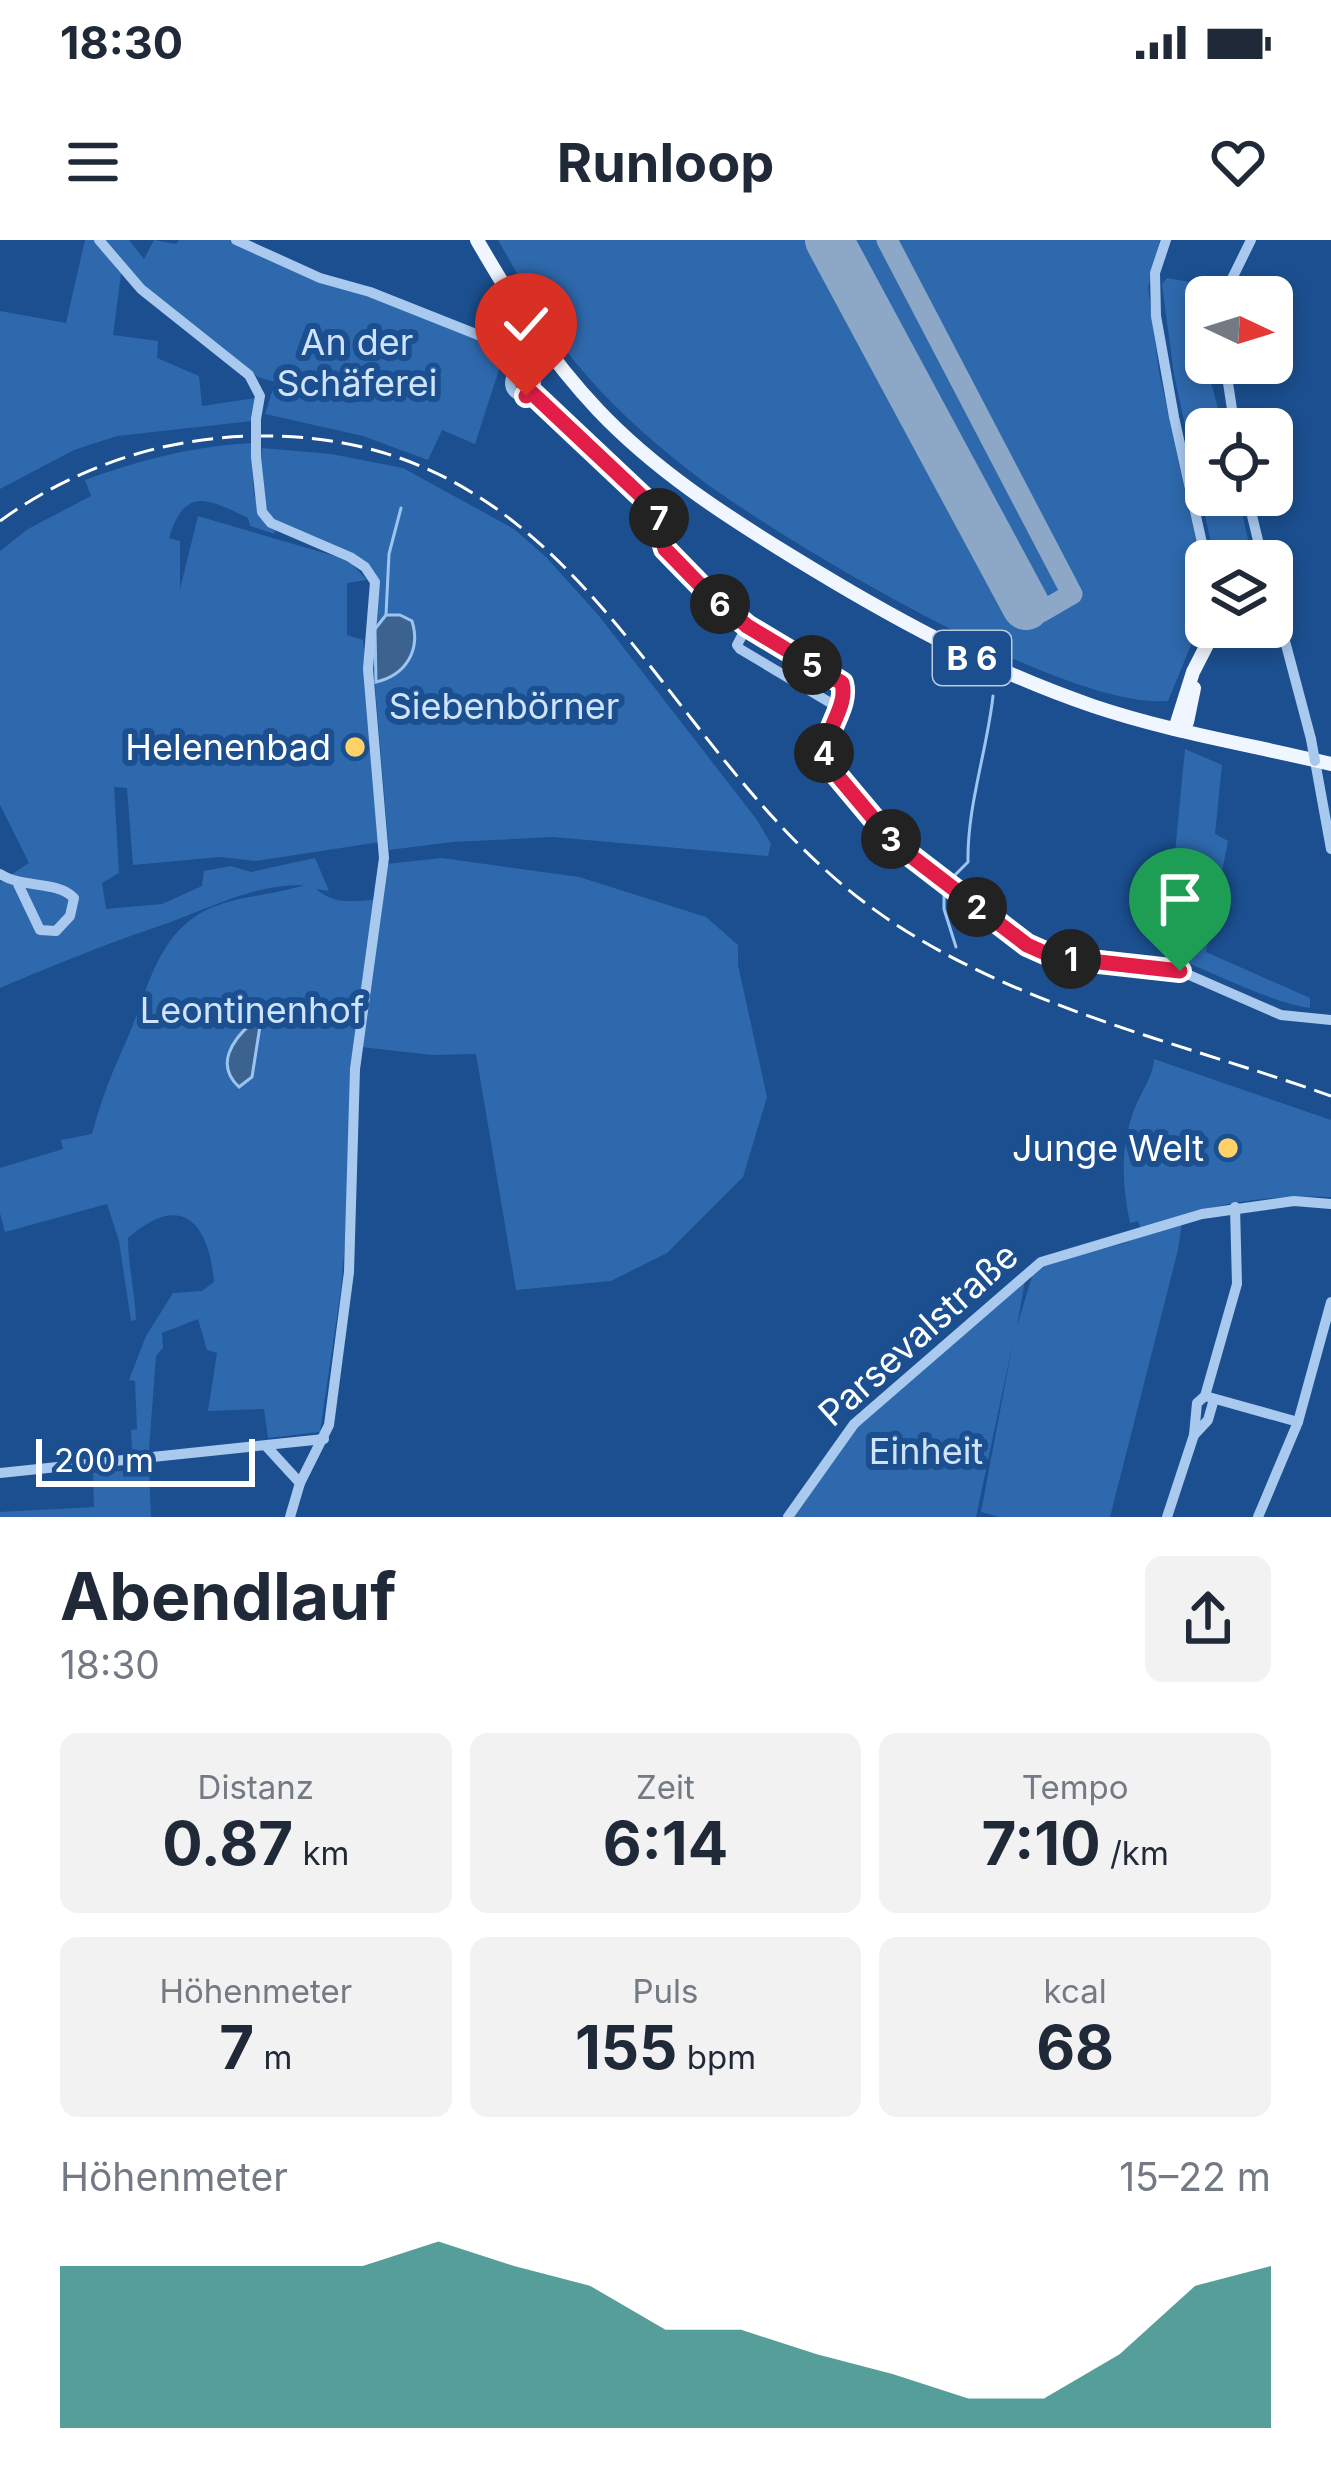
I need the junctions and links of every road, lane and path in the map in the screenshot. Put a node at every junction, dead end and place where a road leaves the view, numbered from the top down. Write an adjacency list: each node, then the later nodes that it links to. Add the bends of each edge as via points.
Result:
1 (99, 240): 28 (street, bridge, via 141,289 249,375 260,396 262,512 350,557 374,582 368,669 383,875 355,1069 349,1272)
2 (236, 240): 7 (street)
3 (477, 240): 16 (main road, B 6, via 578,388 710,506 917,632 1001,672)
4 (1166, 240): 9 (street, via 1155,273 1156,316)
5 (1251, 240): 6 (street)
6 (1233, 276)
7 (506, 346)
8 (532, 393): 10 (street, via 653,507 665,549)
9 (1201, 540)
10 (747, 626): 15 (street, via 842,683); 15 (street, via 740,649)
11 (1205, 648): 13 (main road)
12 (1286, 648): 18 (street, bridge)
13 (1197, 664): 14 (main road); 16 (main road)
14 (1192, 706): 16 (main road); 17 (main road)
15 (839, 708): 22 (street, via 824,751 832,770 894,843 1027,945 1054,957 1180,971 1281,1015)
16 (1175, 729): 17 (main road, B 6)
17 (1210, 736): 18 (main road, B 6)
18 (1323, 762): 19 (street)
19 (1331, 849)
20 (0, 874): 21 (street)
21 (18, 884): 21 (street, via 40,930 67,922 71,894)
22 (1331, 1021)
23 (1331, 1204): 24 (street, Parsevalstraße)
24 (1235, 1208): 26 (street, via 1237,1284); 33 (street, Parsevalstraße, via 1027,1271 854,1424)
25 (1331, 1302): 27 (street)
26 (1209, 1397): 27 (street); 34 (street, via 1197,1402)
27 (1298, 1422): 35 (street)
28 (324, 1439): 29 (street); 31 (street)
29 (267, 1447): 30 (street); 31 (street)
30 (0, 1473)
31 (300, 1483): 32 (street)
32 (290, 1517)
33 (788, 1517)
34 (1167, 1517)
35 (1258, 1517)

